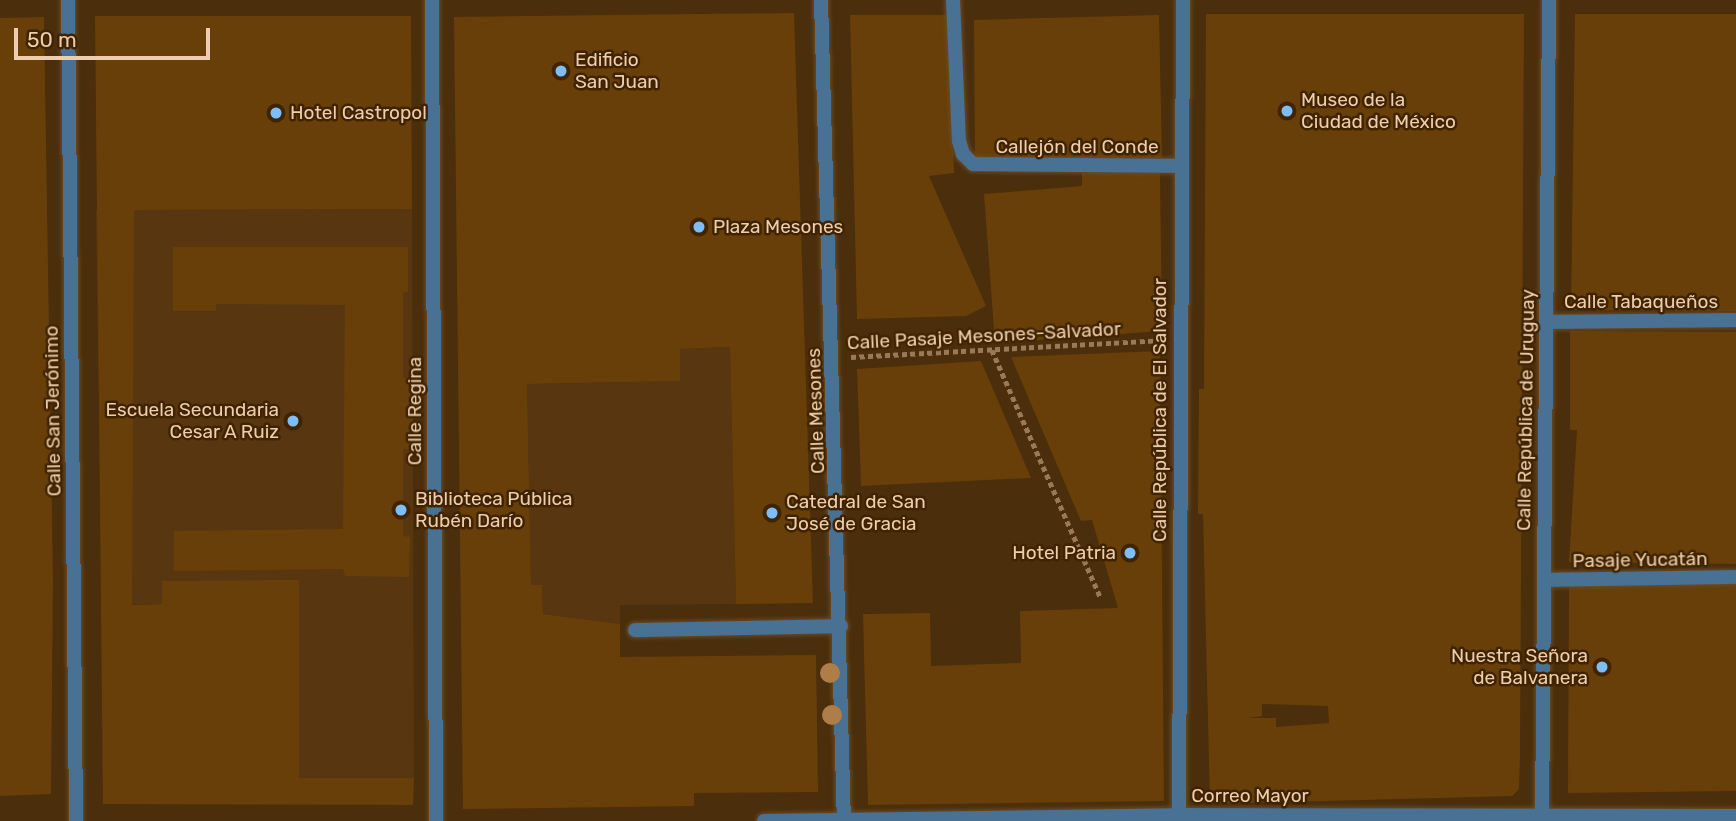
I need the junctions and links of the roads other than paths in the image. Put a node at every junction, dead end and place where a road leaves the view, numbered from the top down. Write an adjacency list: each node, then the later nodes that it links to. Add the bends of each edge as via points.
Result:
1 (68, 0): 18 (street, Calle San Jerónimo)
2 (432, 0): 19 (street, Calle Regina)
3 (821, 0): 12 (street, Calle Mesones)
4 (953, 0): 7 (street, Callejón del Conde, via 959,141 973,164)
5 (1183, 0): 7 (street, Calle República de El Salvador)
6 (1549, 0): 9 (street, Calle República de Uruguay)
7 (1182, 166): 16 (street, Calle República de El Salvador)
8 (1736, 320): 9 (street, Calle Tabaqueños)
9 (1546, 322): 11 (street, Calle República de Uruguay)
10 (1736, 577): 11 (street, Pasaje Yucatán)
11 (1544, 580): 15 (street, Calle República de Uruguay)
12 (841, 626): 13 (street); 17 (street, Calle Mesones)
13 (635, 630)
14 (1736, 816): 15 (street, Correo Mayor)
15 (1542, 817): 16 (street, Correo Mayor)
16 (1179, 818): 17 (street, Correo Mayor)
17 (844, 820): 20 (street, Correo Mayor)
18 (76, 821)
19 (436, 821)
20 (764, 821)

